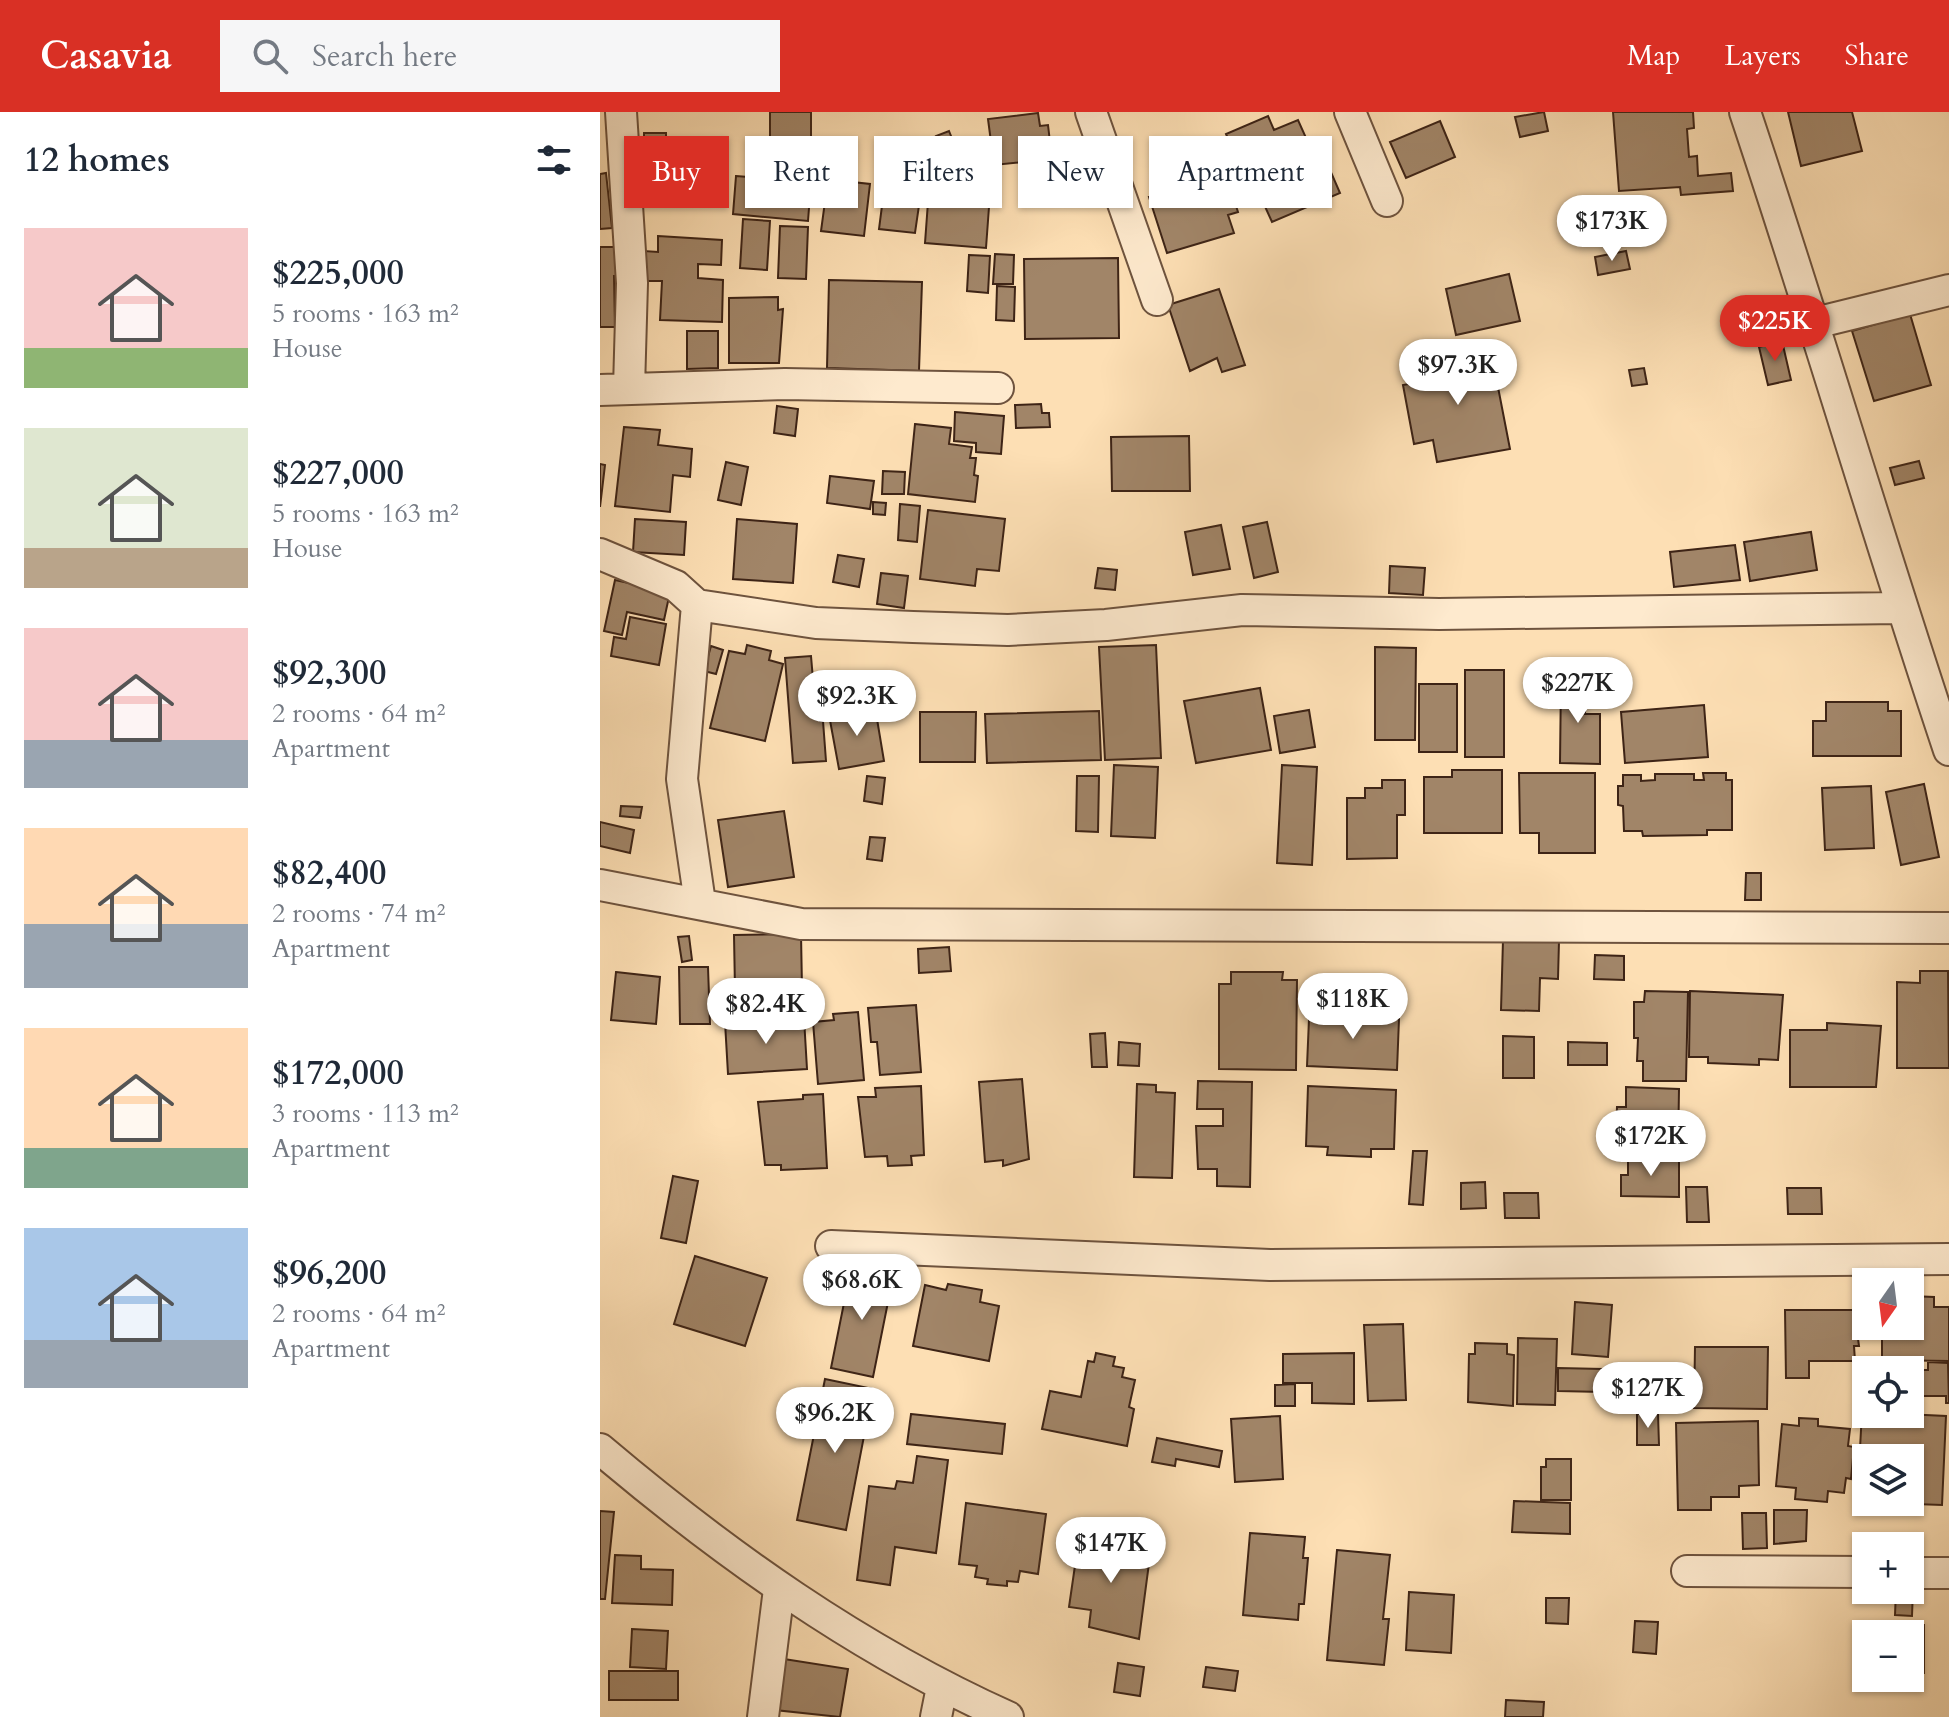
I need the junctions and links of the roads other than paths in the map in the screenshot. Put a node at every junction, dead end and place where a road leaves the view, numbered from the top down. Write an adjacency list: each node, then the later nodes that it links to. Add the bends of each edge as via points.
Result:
1 (621, 112): 10 (street, via 632,283)
2 (1091, 112): 7 (street)
3 (1350, 112): 5 (street)
4 (1745, 112): 8 (street)
5 (1387, 201)
6 (1949, 290): 8 (street)
7 (1157, 300)
8 (1815, 323): 13 (street)
9 (998, 388): 10 (street, via 785,384)
10 (615, 389)
11 (600, 554): 12 (street, via 676,586)
12 (697, 605): 13 (street, via 816,623 1008,630 1242,610 1439,614); 16 (street, via 682,779)
13 (1901, 608): 14 (street)
14 (1949, 750)
15 (600, 885): 16 (street)
16 (700, 903): 17 (street, via 801,924)
17 (1949, 928)
18 (831, 1246): 19 (street, via 1270,1265)
19 (1949, 1259)
20 (600, 1449): 25 (street)
21 (1687, 1571): 22 (street)
22 (1852, 1572)
23 (1924, 1573): 24 (street)
24 (1949, 1573)
25 (779, 1589): 26 (street); 27 (street)
26 (942, 1687): 28 (street); 29 (street)
27 (763, 1717)
28 (936, 1717)
29 (1008, 1717)

